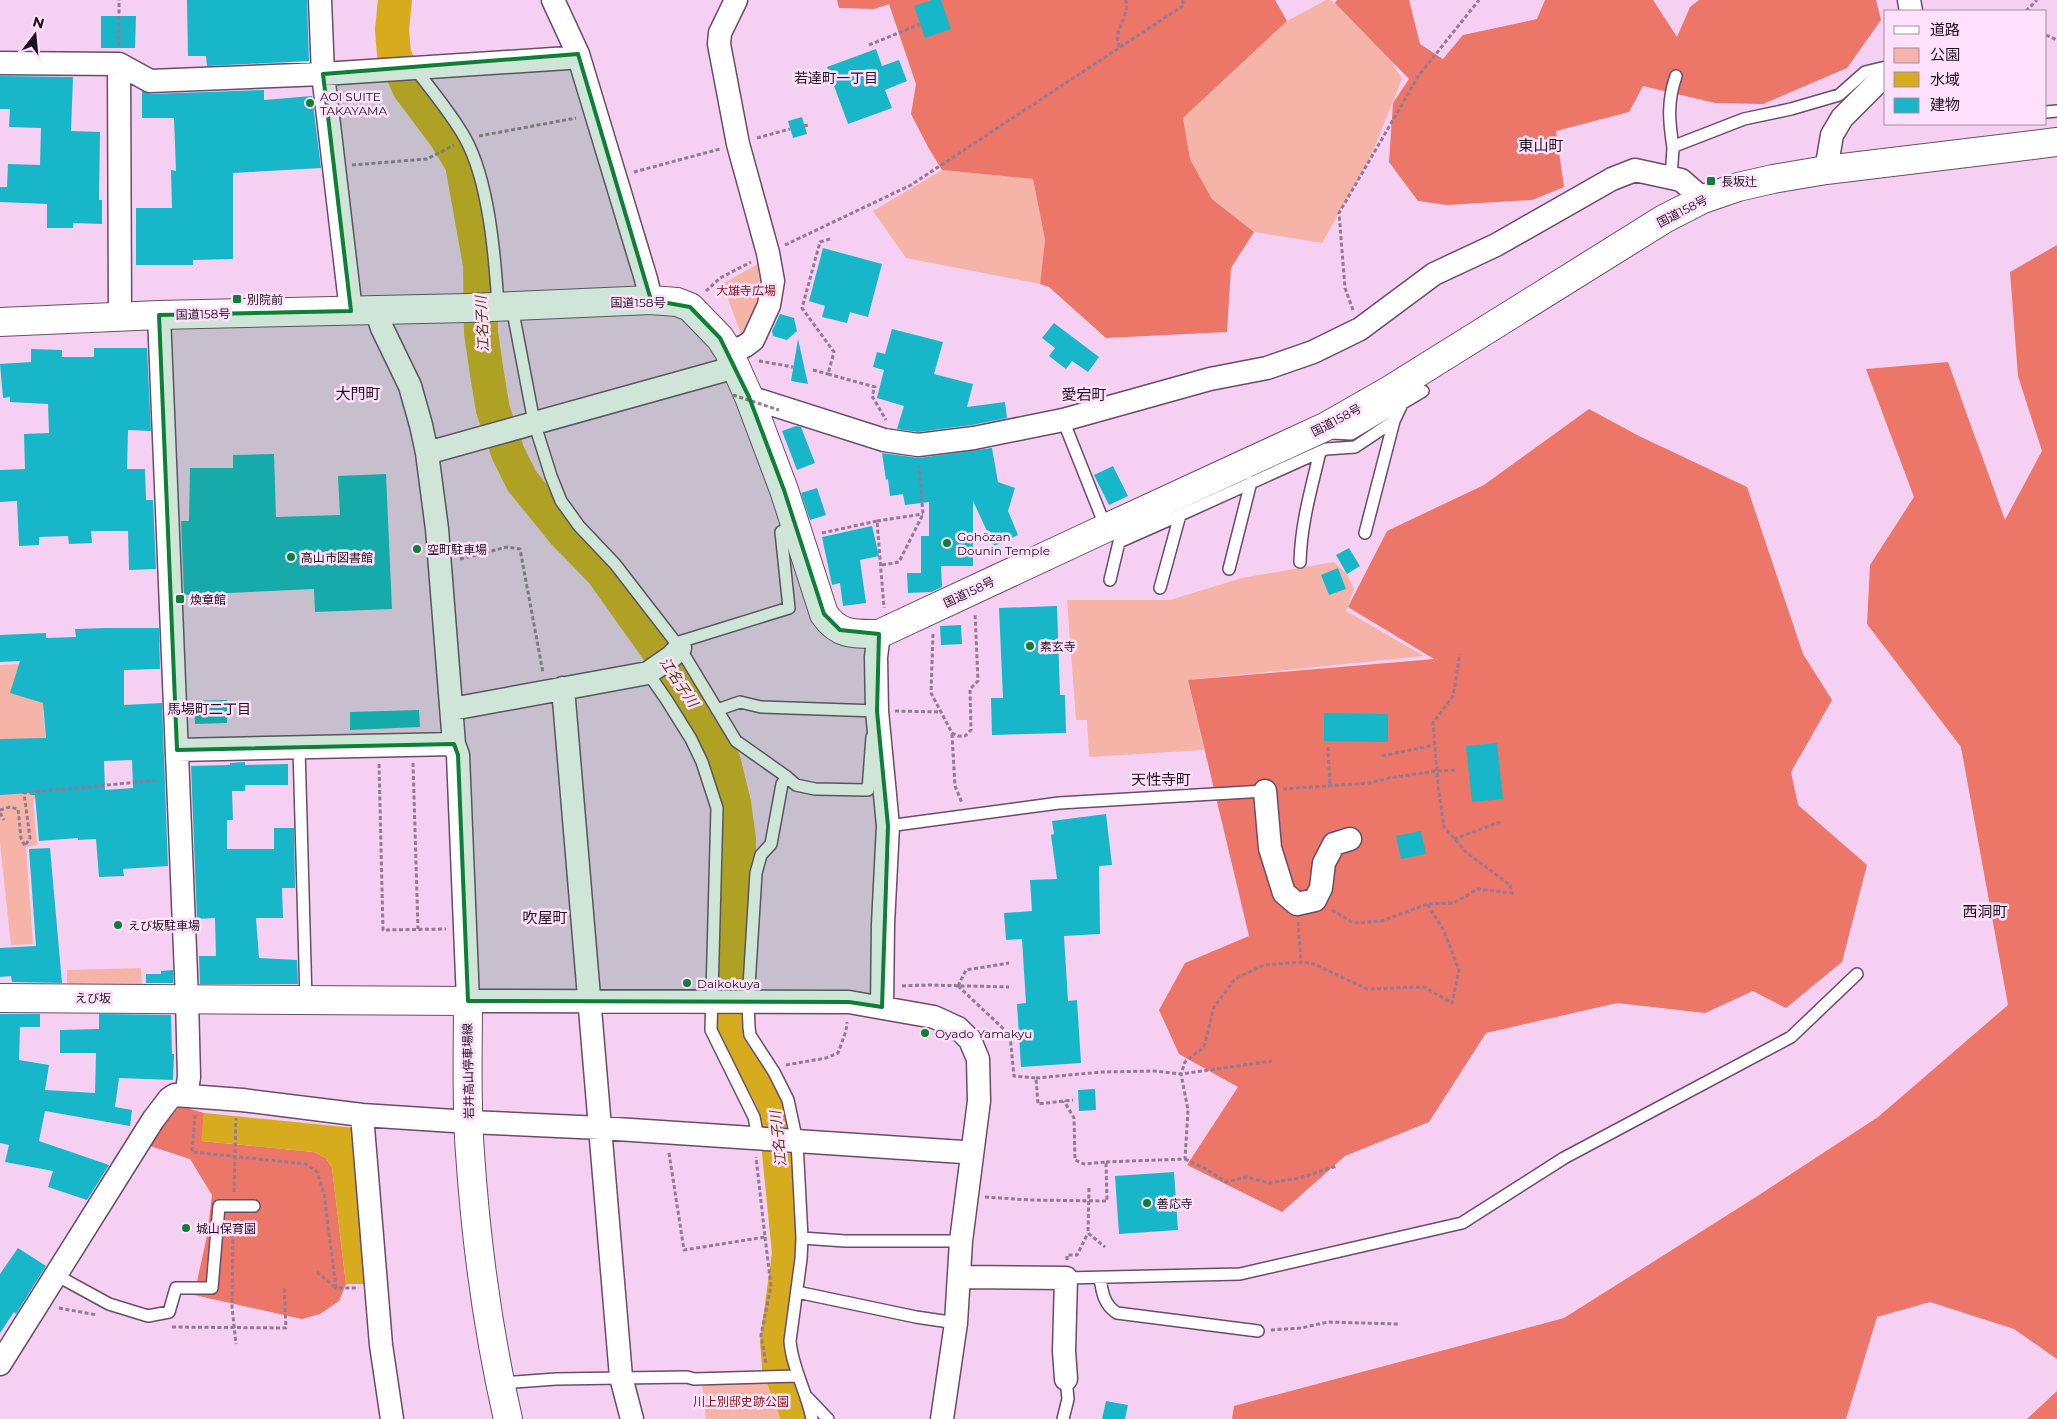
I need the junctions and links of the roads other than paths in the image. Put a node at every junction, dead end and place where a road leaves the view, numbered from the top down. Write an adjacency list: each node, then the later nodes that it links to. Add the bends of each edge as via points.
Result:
1 (320, 0): 9 (street)
2 (553, 0): 4 (street)
3 (736, 0): 23 (street, via 720,33 719,44 738,144 773,281 769,305 754,340)
4 (578, 54): 7 (street, via 568,58); 17 (street)
5 (0, 63): 6 (street)
6 (119, 64): 9 (street, via 150,81); 21 (street)
7 (414, 67): 9 (street); 18 (lane, via 466,139 476,165 487,208 495,269)
8 (1884, 67): 13 (lane, via 1865,72 1839,96 1744,119)
9 (323, 74): 19 (street)
10 (1676, 76): 13 (lane, via 1668,116)
11 (1884, 76): 14 (street, via 1842,118 1832,135)
12 (2057, 142): 14 (main road, 国道158号)
13 (1673, 148): 15 (lane)
14 (1826, 170): 16 (main road, 国道158号, via 1738,187)
15 (1671, 178): 16 (street, via 1682,180); 27 (street, via 1635,170 1612,179 1496,245 1434,274 1360,329 1313,352 1267,368 1210,379)
16 (1703, 199): 30 (main road, 国道158号, via 1664,218)
17 (651, 300): 18 (main road, 国道158号); 23 (main road, 国道158号, via 690,306 720,338)
18 (492, 306): 19 (main road, 国道158号); 29 (lane)
19 (364, 310): 20 (main road, 国道158号); 31 (street, via 382,328 410,386)
20 (159, 315): 21 (main road, 国道158号); 50 (street)
21 (120, 317): 22 (main road, 国道158号)
22 (0, 322)
23 (732, 358): 25 (main road, 国道158号); 29 (street)
24 (1423, 391): 26 (lane)
25 (741, 396): 27 (street, via 884,440 918,445 974,438); 36 (main road, 国道158号)
26 (1402, 404): 28 (lane); 30 (lane, via 1351,434 1332,433)
27 (1063, 420): 35 (lane)
28 (1394, 421): 32 (lane, via 1355,447); 37 (lane)
29 (534, 422): 31 (street); 43 (lane, via 551,476 565,506 615,564)
30 (1327, 426): 35 (main road, 国道158号)
31 (427, 452): 45 (street)
32 (1320, 452): 33 (lane); 38 (lane, via 1304,519)
33 (1252, 482): 34 (lane); 39 (lane)
34 (1180, 515): 40 (lane, via 1119,542); 41 (lane)
35 (1106, 528): 42 (main road, 国道158号)
36 (797, 530): 42 (main road, 国道158号, via 830,624 852,634); 43 (lane, via 781,532 789,608)
37 (1365, 533)
38 (1300, 562)
39 (1228, 569)
40 (1110, 580)
41 (1160, 588)
42 (882, 632): 47 (street, via 876,657)
43 (666, 658): 44 (street); 46 (lane); 63 (lane, via 666,699 702,762 717,808)
44 (554, 689): 45 (street); 61 (street)
45 (452, 708): 48 (street)
46 (717, 710): 47 (lane, via 740,702 761,707); 51 (lane, via 736,741)
47 (877, 711): 51 (lane, via 870,749 868,790 816,789 796,785); 53 (street)
48 (454, 744): 49 (street); 60 (street, via 458,755)
49 (299, 748): 50 (street); 59 (lane)
50 (177, 750): 58 (street)
51 (787, 777): 62 (lane, via 782,784 771,844 761,856 756,873)
52 (1265, 791): 53 (lane, via 1059,803); 54 (street, via 1270,848 1284,893 1306,902 1321,888 1324,863 1334,844)
53 (888, 826): 56 (street)
54 (1350, 839)
55 (1857, 974): 77 (lane, via 1791,1037 1564,1158 1462,1223 1240,1274)
56 (882, 997): 62 (street, via 848,1002); 70 (street, via 958,1028 970,1040 978,1059 979,1101)
57 (0, 998): 58 (main road, えび坂)
58 (187, 999): 59 (main road); 64 (street)
59 (306, 1000): 60 (main road)
60 (468, 1001): 61 (street); 66 (main road, 岩井高山停車場線)
61 (589, 1001): 63 (street); 67 (street)
62 (746, 1002): 63 (street); 69 (lane, via 750,1035 788,1100)
63 (714, 1003): 68 (lane, via 711,1030 754,1117)
64 (191, 1096): 65 (street); 74 (street, via 175,1095 153,1120)
65 (362, 1114): 66 (street); 87 (street, via 381,1345)
66 (469, 1122): 67 (street); 85 (main road, 岩井高山停車場線, via 478,1241)
67 (601, 1128): 68 (street); 83 (street)
68 (760, 1139): 69 (street)
69 (795, 1142): 70 (street); 72 (lane)
70 (971, 1154): 73 (street)
71 (254, 1206): 74 (lane, via 219,1206 212,1288 176,1288 169,1312 148,1316 109,1304)
72 (802, 1238): 73 (lane); 78 (lane)
73 (961, 1241): 75 (street)
74 (56, 1275): 81 (street)
75 (959, 1277): 76 (street); 79 (street)
76 (1066, 1278): 77 (lane); 84 (street)
77 (1100, 1278): 80 (lane, via 1102,1293 1111,1309 1117,1312)
78 (797, 1292): 79 (lane); 82 (lane, via 790,1341 797,1367)
79 (956, 1323): 92 (street)
80 (1258, 1331)
81 (0, 1364)
82 (793, 1376): 83 (lane); 86 (lane)
83 (621, 1377): 85 (lane); 89 (street)
84 (1066, 1379): 93 (lane, via 1068,1399)
85 (500, 1383): 88 (main road, 岩井高山停車場線)
86 (806, 1396): 90 (lane); 91 (lane)
87 (392, 1419)
88 (508, 1419)
89 (632, 1419)
90 (812, 1419)
91 (828, 1419)
92 (942, 1419)
93 (1063, 1419)

